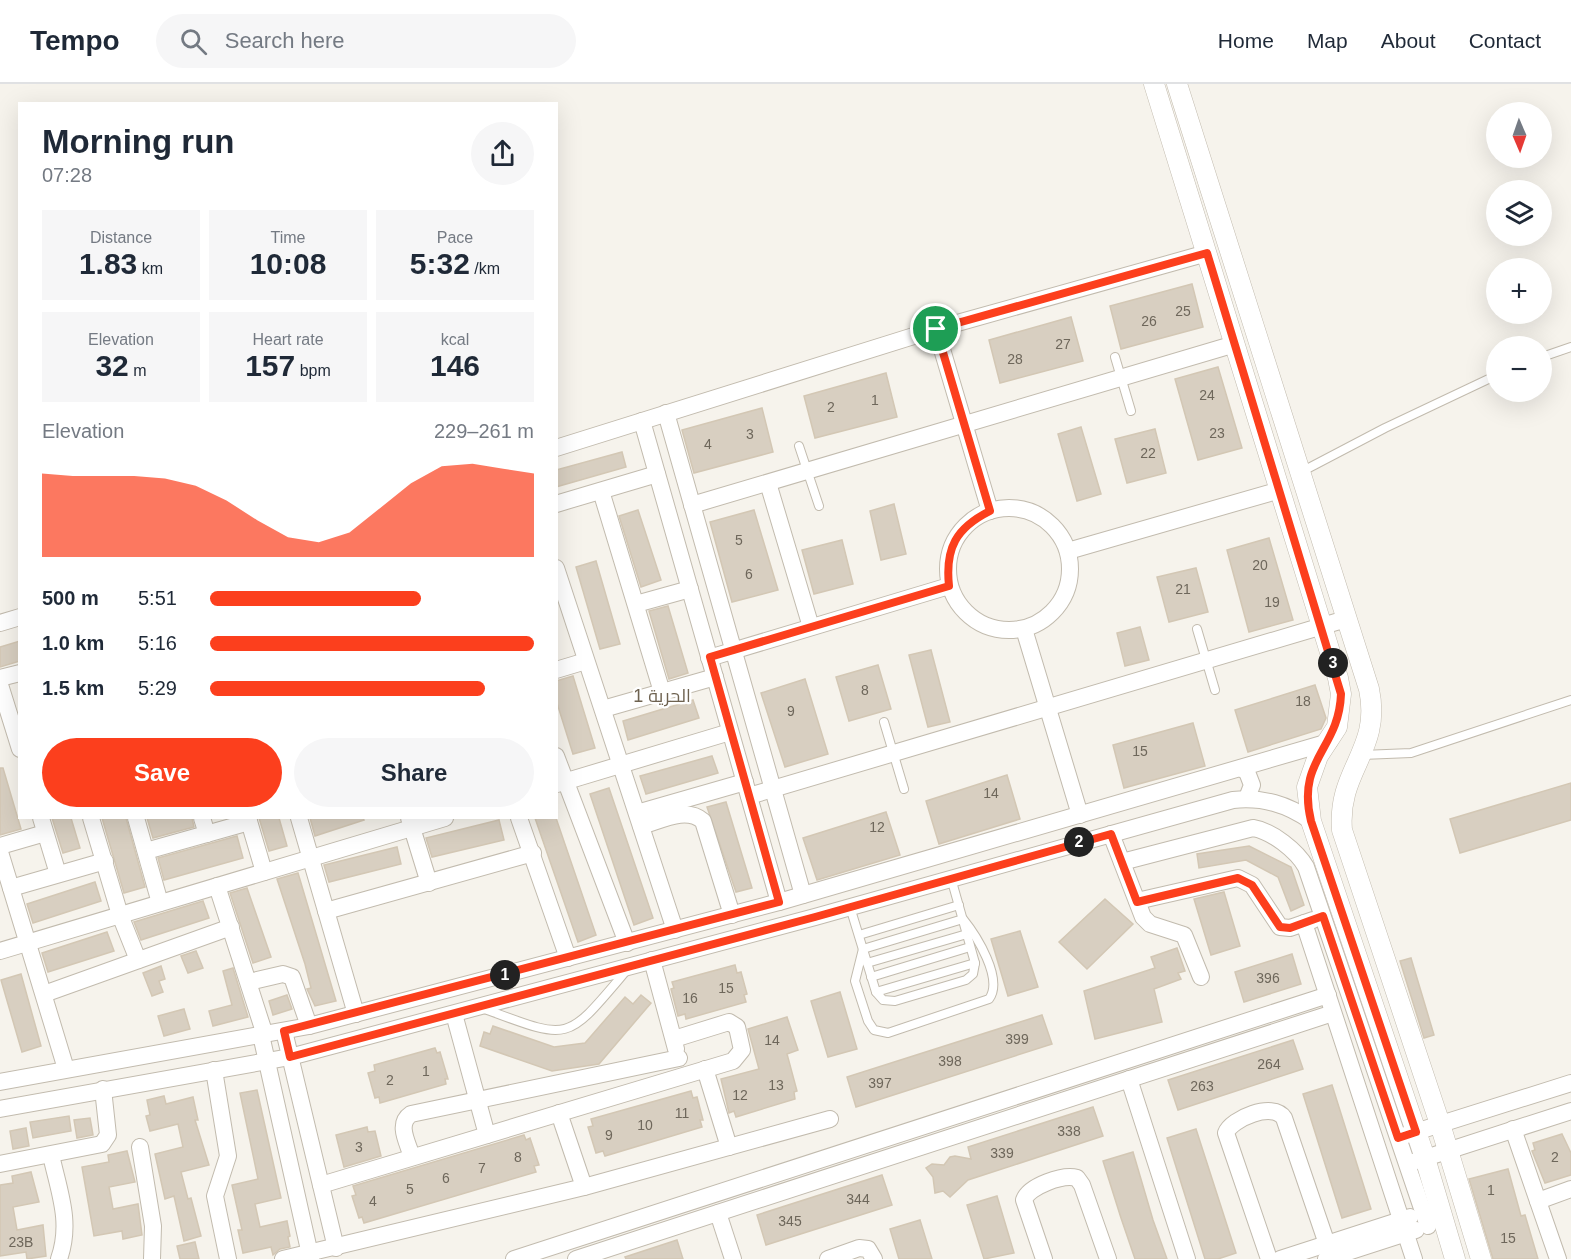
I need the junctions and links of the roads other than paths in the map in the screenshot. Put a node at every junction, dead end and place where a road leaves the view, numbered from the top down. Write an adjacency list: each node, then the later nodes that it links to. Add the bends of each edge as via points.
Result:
1 (1154, 84): 4 (street)
2 (1180, 85): 3 (street)
3 (1203, 166): 4 (street); 21 (street)
4 (1182, 173): 5 (street)
5 (1207, 253): 6 (street); 7 (street)
6 (936, 329): 14 (street); 16 (street)
7 (1235, 344): 11 (street); 23 (street)
8 (1571, 347): 9 (lane)
9 (1552, 354)
10 (1115, 357): 11 (lane)
11 (1121, 378): 13 (lane); 16 (street)
12 (1486, 380): 21 (lane)
13 (1131, 411)
14 (666, 413): 15 (street); 26 (street)
15 (642, 421): 18 (street); 20 (street)
16 (964, 424): 19 (street); 28 (street)
17 (799, 446): 19 (lane)
18 (558, 447)
19 (807, 471): 22 (street); 27 (lane)
20 (657, 474): 24 (street); 32 (street)
21 (1299, 474): 35 (street)
22 (768, 483): 26 (street); 38 (street)
23 (1280, 490): 29 (street); 37 (street)
24 (602, 491): 25 (street); 33 (street)
25 (558, 503)
26 (693, 506): 41 (street)
27 (819, 506)
28 (990, 511): 29 (street, via 1010,507 1037,515 1060,534); 31 (street, via 973,519 960,532 949,558)
29 (1068, 551): 39 (street, via 1071,571 1067,591 1050,615)
30 (558, 574): 44 (street)
31 (949, 586): 38 (street); 39 (street, via 957,603 978,622 1005,631)
32 (690, 589): 33 (street); 42 (street)
33 (636, 604): 51 (street)
34 (18, 618): 36 (street)
35 (1346, 619): 37 (street); 60 (street, via 1372,702 1371,729)
36 (0, 623)
37 (1322, 626): 43 (street); 58 (street, via 1341,694 1339,719)
38 (811, 627): 41 (street)
39 (1024, 629): 53 (street)
40 (1197, 629): 43 (lane)
41 (734, 650): 42 (street); 66 (street)
42 (710, 657): 47 (street)
43 (1206, 660): 50 (lane); 53 (street)
44 (586, 661): 45 (street); 54 (street)
45 (558, 669)
46 (18, 674): 48 (street)
47 (715, 676): 51 (street); 56 (street)
48 (0, 678)
49 (0, 685): 57 (street)
50 (1215, 690)
51 (662, 692): 54 (street)
52 (1571, 700): 60 (lane, via 1411,753)
53 (1047, 707): 59 (street); 70 (street)
54 (603, 709): 61 (street)
55 (884, 722): 59 (lane)
56 (730, 732): 61 (street); 65 (street)
57 (18, 742)
58 (1329, 742): 63 (street); 78 (street, via 1314,763 1307,787)
59 (893, 753): 66 (street); 67 (lane)
60 (1362, 755): 155 (street, via 1342,797 1342,830)
61 (620, 765): 64 (street); 77 (street)
62 (558, 767): 64 (street)
63 (1241, 768): 68 (street, via 1252,785); 70 (street)
64 (561, 783): 113 (street)
65 (747, 789): 66 (street); 69 (street); 97 (street)
66 (773, 789): 96 (street)
67 (904, 789)
68 (1247, 798): 78 (street, via 1281,804); 82 (street)
69 (681, 807): 77 (street); 104 (street, via 705,825)
70 (1080, 814): 96 (street)
71 (91, 819): 88 (street)
72 (136, 819): 84 (street)
73 (299, 819): 87 (street)
74 (436, 819): 79 (street)
75 (519, 819): 86 (street)
76 (248, 820): 81 (street); 90 (street)
77 (639, 820): 109 (street)
78 (1311, 821): 158 (street)
79 (410, 822): 87 (street); 93 (street)
80 (43, 825): 83 (street); 91 (street)
81 (205, 826): 84 (street)
82 (1111, 834): 89 (street); 92 (street)
83 (0, 846)
84 (146, 851): 99 (street)
85 (0, 852): 95 (street)
86 (532, 853): 93 (street); 117 (street)
87 (310, 858): 90 (street); 102 (street)
88 (105, 861): 91 (street); 103 (street)
89 (1122, 862): 98 (street); 105 (street, via 1259,829 1300,857)
90 (264, 872): 94 (street)
91 (58, 874): 95 (street)
92 (951, 878): 100 (lane); 101 (street)
93 (429, 883): 102 (street)
94 (217, 886): 99 (street); 108 (street)
95 (11, 888): 112 (street)
96 (803, 895): 97 (street)
97 (779, 902): 104 (street)
98 (1137, 902): 107 (street, via 1238,878 1252,885 1280,927 1287,929); 124 (street, via 1146,921 1184,934)
99 (160, 903): 103 (street)
100 (958, 905): 106 (lane); 111 (lane)
101 (850, 907): 111 (lane); 119 (street)
102 (326, 911): 131 (street)
103 (120, 915): 112 (street); 118 (street)
104 (732, 915): 109 (street)
105 (1323, 916): 107 (street); 158 (street)
106 (963, 919): 110 (lane); 115 (lane); 115 (lane, via 981,945 993,979 992,995 984,1002 893,1031 878,1032 868,1021 855,976)
107 (1304, 923): 128 (street)
108 (231, 927): 118 (street); 125 (street)
109 (675, 930): 113 (street)
110 (967, 934): 114 (lane); 120 (lane)
111 (859, 935): 115 (lane)
112 (26, 943): 116 (street); 127 (street)
113 (627, 943): 117 (street)
114 (970, 947): 121 (lane); 123 (lane)
115 (863, 949): 120 (lane)
116 (0, 951)
117 (568, 958): 131 (street)
118 (138, 960): 127 (street)
119 (652, 960): 122 (street); 136 (street)
120 (867, 963): 123 (lane)
121 (975, 963): 126 (lane); 126 (lane, via 973,974 966,980 895,1001 883,1000)
122 (630, 966): 129 (street); 129 (lane, via 581,1022 559,1031 536,1028)
123 (871, 977): 126 (lane)
124 (1201, 977)
125 (249, 982): 133 (street, via 283,974 292,977); 135 (street)
126 (876, 992)
127 (44, 994): 140 (street)
128 (1328, 995): 130 (street); 180 (street)
129 (479, 1007): 132 (street)
130 (1333, 1012): 144 (street); 172 (street)
131 (356, 1014): 133 (street)
132 (454, 1014): 137 (street); 149 (street)
133 (309, 1026): 134 (street)
134 (284, 1031): 135 (street); 137 (street)
135 (263, 1035): 139 (street); 140 (street)
136 (674, 1039): 138 (street); 141 (street, via 726,1023 735,1025 743,1046 740,1055)
137 (290, 1057): 139 (street); 148 (street)
138 (679, 1058): 143 (street); 149 (street)
139 (267, 1062): 142 (street); 150 (street)
140 (66, 1069): 145 (street)
141 (705, 1069): 143 (street); 160 (street)
142 (214, 1070): 147 (street); 178 (street, via 228,1156 215,1196)
143 (684, 1076): 153 (street)
144 (1129, 1079): 170 (street); 187 (street)
145 (0, 1082)
146 (1571, 1083): 155 (street)
147 (103, 1089): 151 (street); 162 (street, via 106,1140 97,1146)
148 (300, 1097): 150 (street); 166 (street)
149 (476, 1098): 157 (street); 163 (street, via 407,1116 403,1127)
150 (276, 1103): 175 (street)
151 (0, 1110)
152 (1571, 1110): 156 (street)
153 (559, 1113): 157 (street); 167 (street)
154 (830, 1119): 160 (street)
155 (1440, 1124): 158 (street); 161 (street)
156 (1513, 1129): 161 (street); 169 (street)
157 (487, 1135): 163 (street)
158 (1407, 1135): 164 (street)
159 (141, 1147): 177 (street, via 153,1226)
160 (729, 1147): 167 (street)
161 (1448, 1150): 164 (street); 192 (street)
162 (51, 1155): 165 (street); 176 (street, via 66,1226)
163 (412, 1157): 166 (street)
164 (1416, 1161): 171 (street)
165 (0, 1164)
166 (321, 1185): 173 (street)
167 (584, 1187): 173 (street)
168 (1571, 1189): 169 (street)
169 (1538, 1201): 193 (street)
170 (718, 1213): 181 (street); 182 (street)
171 (1433, 1216): 172 (street); 191 (street)
172 (1403, 1226): 174 (street); 190 (street)
173 (336, 1248): 175 (street)
174 (1327, 1255): 188 (street, via 1284,1118 1269,1109 1234,1122 1226,1133); 189 (street)
175 (311, 1257): 179 (street)
176 (59, 1259)
177 (152, 1259)
178 (228, 1259)
179 (283, 1259)
180 (514, 1259)
181 (576, 1259)
182 (733, 1259)
183 (828, 1259): 184 (street, via 859,1248 868,1249)
184 (874, 1259)
185 (1044, 1259): 186 (street, via 1024,1200 1032,1190 1068,1176 1077,1178 1082,1185)
186 (1108, 1259)
187 (1187, 1259)
188 (1269, 1259)
189 (1280, 1259)
190 (1414, 1259)
191 (1455, 1259)
192 (1481, 1259)
193 (1558, 1259)

